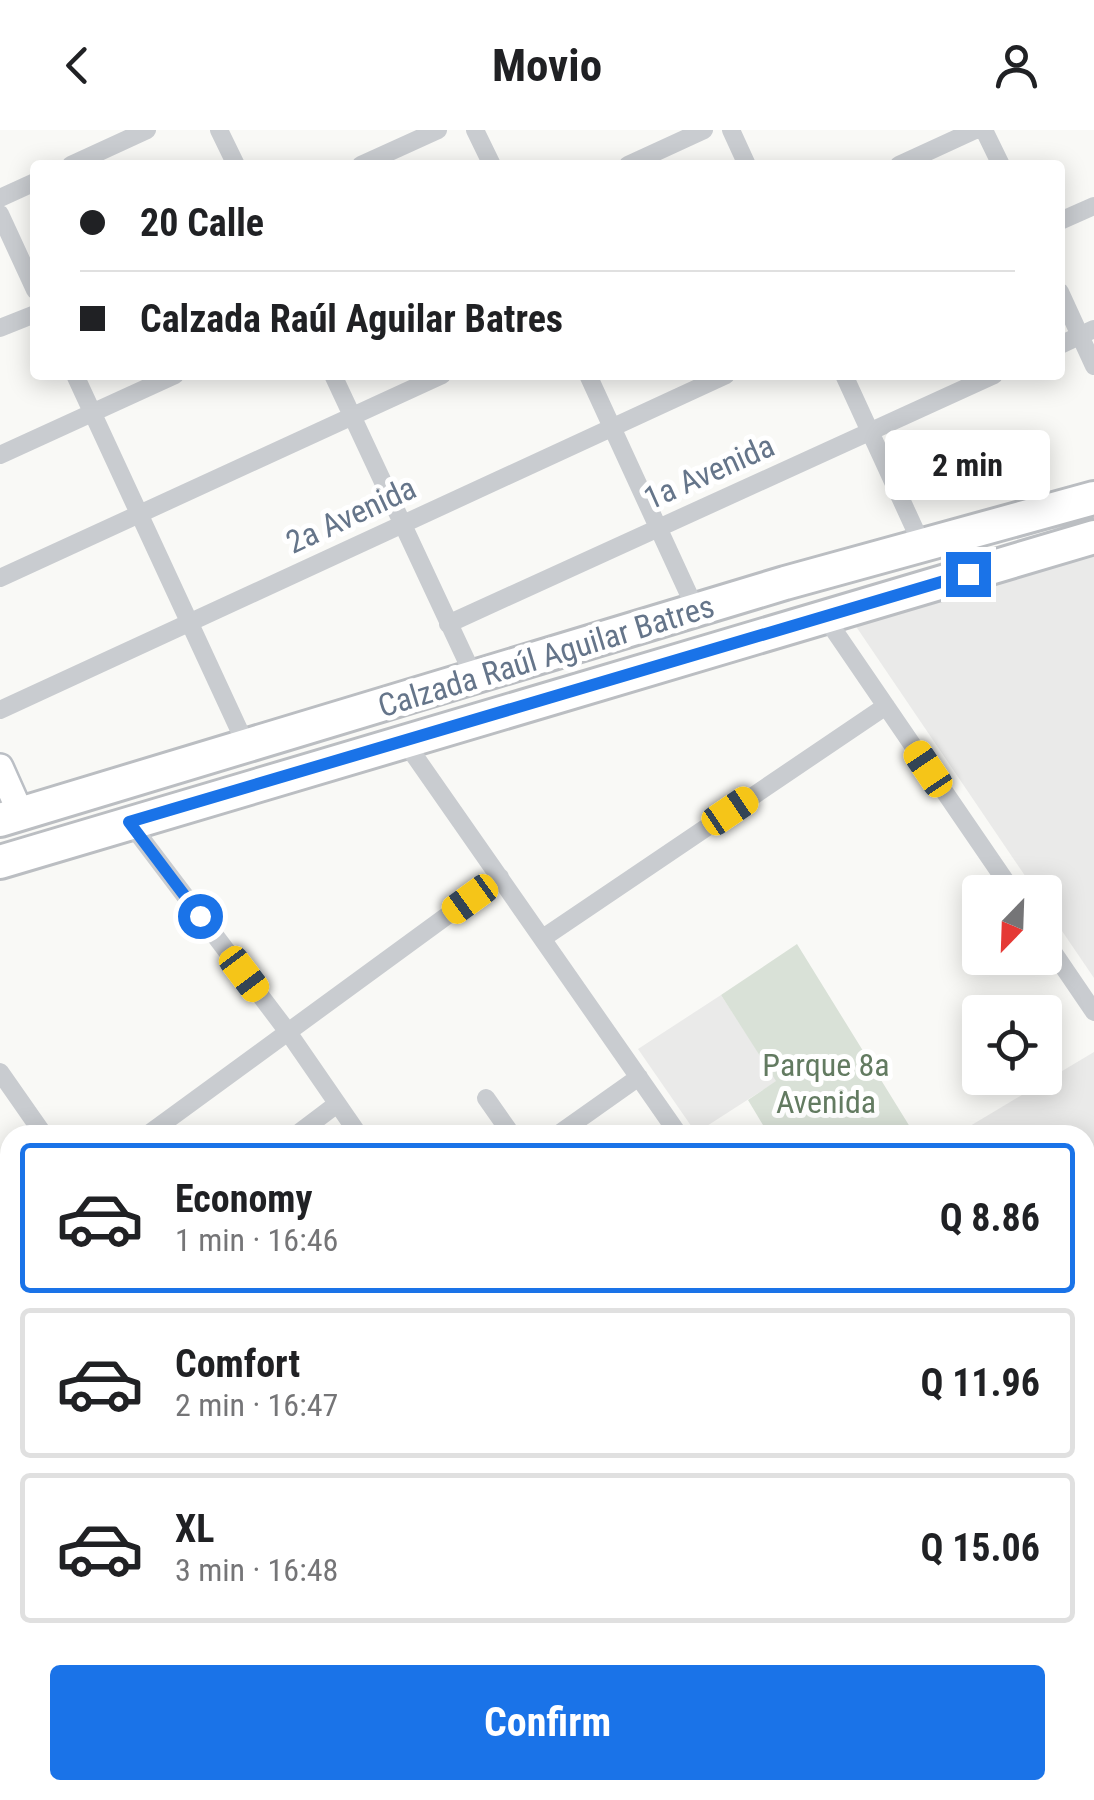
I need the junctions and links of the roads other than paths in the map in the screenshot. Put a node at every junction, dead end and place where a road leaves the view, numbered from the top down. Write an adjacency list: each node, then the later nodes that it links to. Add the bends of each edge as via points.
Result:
1 (147, 130): 9 (street)
2 (220, 130): 10 (street)
3 (438, 130): 11 (street)
4 (475, 130): 12 (street)
5 (704, 130): 13 (street)
6 (731, 130): 14 (street)
7 (975, 130): 15 (street)
8 (984, 130): 16 (street)
9 (82, 160)
10 (234, 160)
11 (372, 160)
12 (490, 160)
13 (639, 160)
14 (745, 160)
15 (910, 160)
16 (999, 160)
17 (30, 184): 18 (street)
18 (0, 198)
19 (1094, 206): 21 (street)
20 (0, 214): 22 (street)
21 (1065, 219)
22 (30, 279)
23 (1065, 299): 26 (street)
24 (30, 316): 25 (street)
25 (0, 328)
26 (1087, 332): 27 (street)
27 (1094, 366)
28 (76, 380): 36 (street)
29 (164, 380): 36 (street)
30 (335, 380): 37 (street)
31 (431, 380): 37 (street)
32 (590, 380): 38 (street)
33 (715, 380): 38 (street, 2a Avenida)
34 (846, 380): 39 (street)
35 (983, 380): 39 (street, 1a Avenida)
36 (92, 413): 40 (street); 42 (street)
37 (352, 416): 42 (street); 43 (street)
38 (612, 428): 43 (street, 2a Avenida); 44 (street)
39 (870, 432): 44 (street, 1a Avenida); 46 (street)
40 (0, 454)
41 (1094, 498): 46 (highway, Calzada Raúl Aguilar Batres)
42 (139, 514): 47 (street); 50 (street)
43 (402, 524): 50 (street, 2a Avenida); 51 (street)
44 (659, 528): 48 (street); 51 (street, 1a Avenida)
45 (1094, 537): 49 (highway, Calzada Raúl Aguilar Batres)
46 (922, 546): 48 (highway, Calzada Raúl Aguilar Batres)
47 (0, 578)
48 (696, 610): 52 (highway, Calzada Raúl Aguilar Batres)
49 (825, 616): 53 (street); 55 (highway, Calzada Raúl Aguilar Batres)
50 (190, 622): 54 (street, 2a Avenida); 56 (street)
51 (448, 624): 52 (street)
52 (475, 679): 56 (highway, Calzada Raúl Aguilar Batres)
53 (886, 706): 61 (street); 63 (street)
54 (0, 710)
55 (404, 742): 59 (highway, Calzada Raúl Aguilar Batres); 62 (street)
56 (247, 747): 58 (highway, Calzada Raúl Aguilar Batres)
57 (0, 767): 58 (street)
58 (11, 817)
59 (129, 822): 60 (highway, Calzada Raúl Aguilar Batres); 66 (street)
60 (0, 862)
61 (1001, 875)
62 (500, 877): 63 (street); 66 (street)
63 (543, 938): 68 (street)
64 (1062, 965): 65 (street)
65 (1094, 1012)
66 (288, 1032): 70 (street); 72 (street)
67 (0, 1072): 71 (street)
68 (639, 1077): 76 (street); 77 (street)
69 (486, 1098): 75 (street)
70 (337, 1104): 73 (street); 74 (street)
71 (37, 1125)
72 (161, 1125)
73 (309, 1125)
74 (352, 1125)
75 (505, 1125)
76 (571, 1125)
77 (672, 1125)

